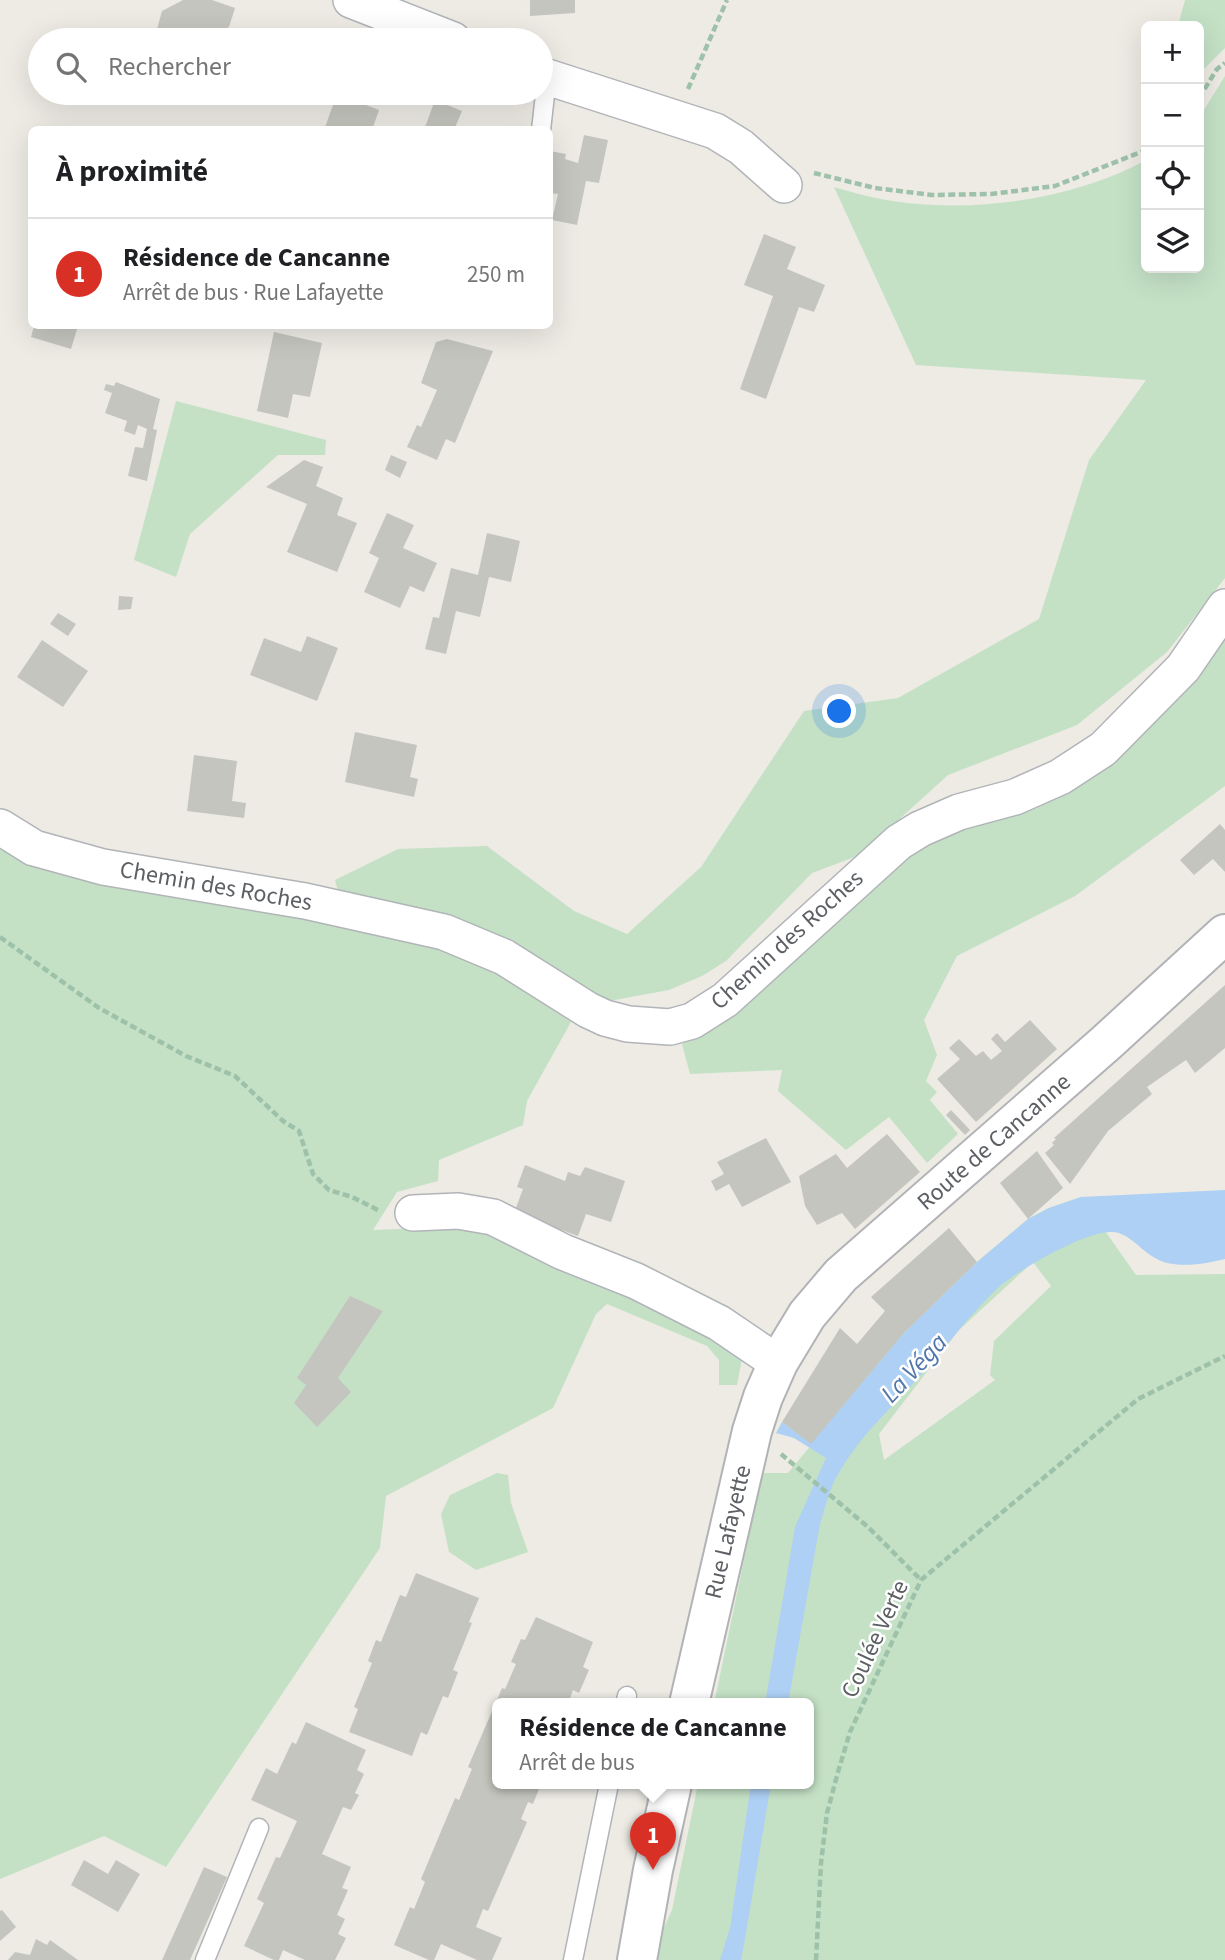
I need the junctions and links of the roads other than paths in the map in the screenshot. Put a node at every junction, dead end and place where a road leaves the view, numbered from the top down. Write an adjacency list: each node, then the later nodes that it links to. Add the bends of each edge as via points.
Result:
1 (351, 0): 2 (street)
2 (422, 28)
3 (553, 79): 6 (street, via 715,131)
4 (542, 105): 5 (lane)
5 (541, 126)
6 (795, 178)
7 (1225, 607): 8 (street, Chemin des Roches, via 1183,668 1103,749 1060,777 1015,797 959,811 899,842 725,1000 692,1021 670,1027 605,1018 504,957 444,932 305,901 103,867 34,848)
8 (0, 827)
9 (1225, 934): 11 (main road, Route de Cancanne, via 841,1275 807,1315)
10 (413, 1213): 11 (street, via 458,1210 493,1217 719,1323)
11 (778, 1363): 12 (main road, Rue Lafayette, via 752,1431)
12 (690, 1698)
13 (608, 1789): 17 (lane)
14 (670, 1789): 18 (main road)
15 (258, 1828): 16 (lane)
16 (205, 1960)
17 (573, 1960)
18 (637, 1960)

